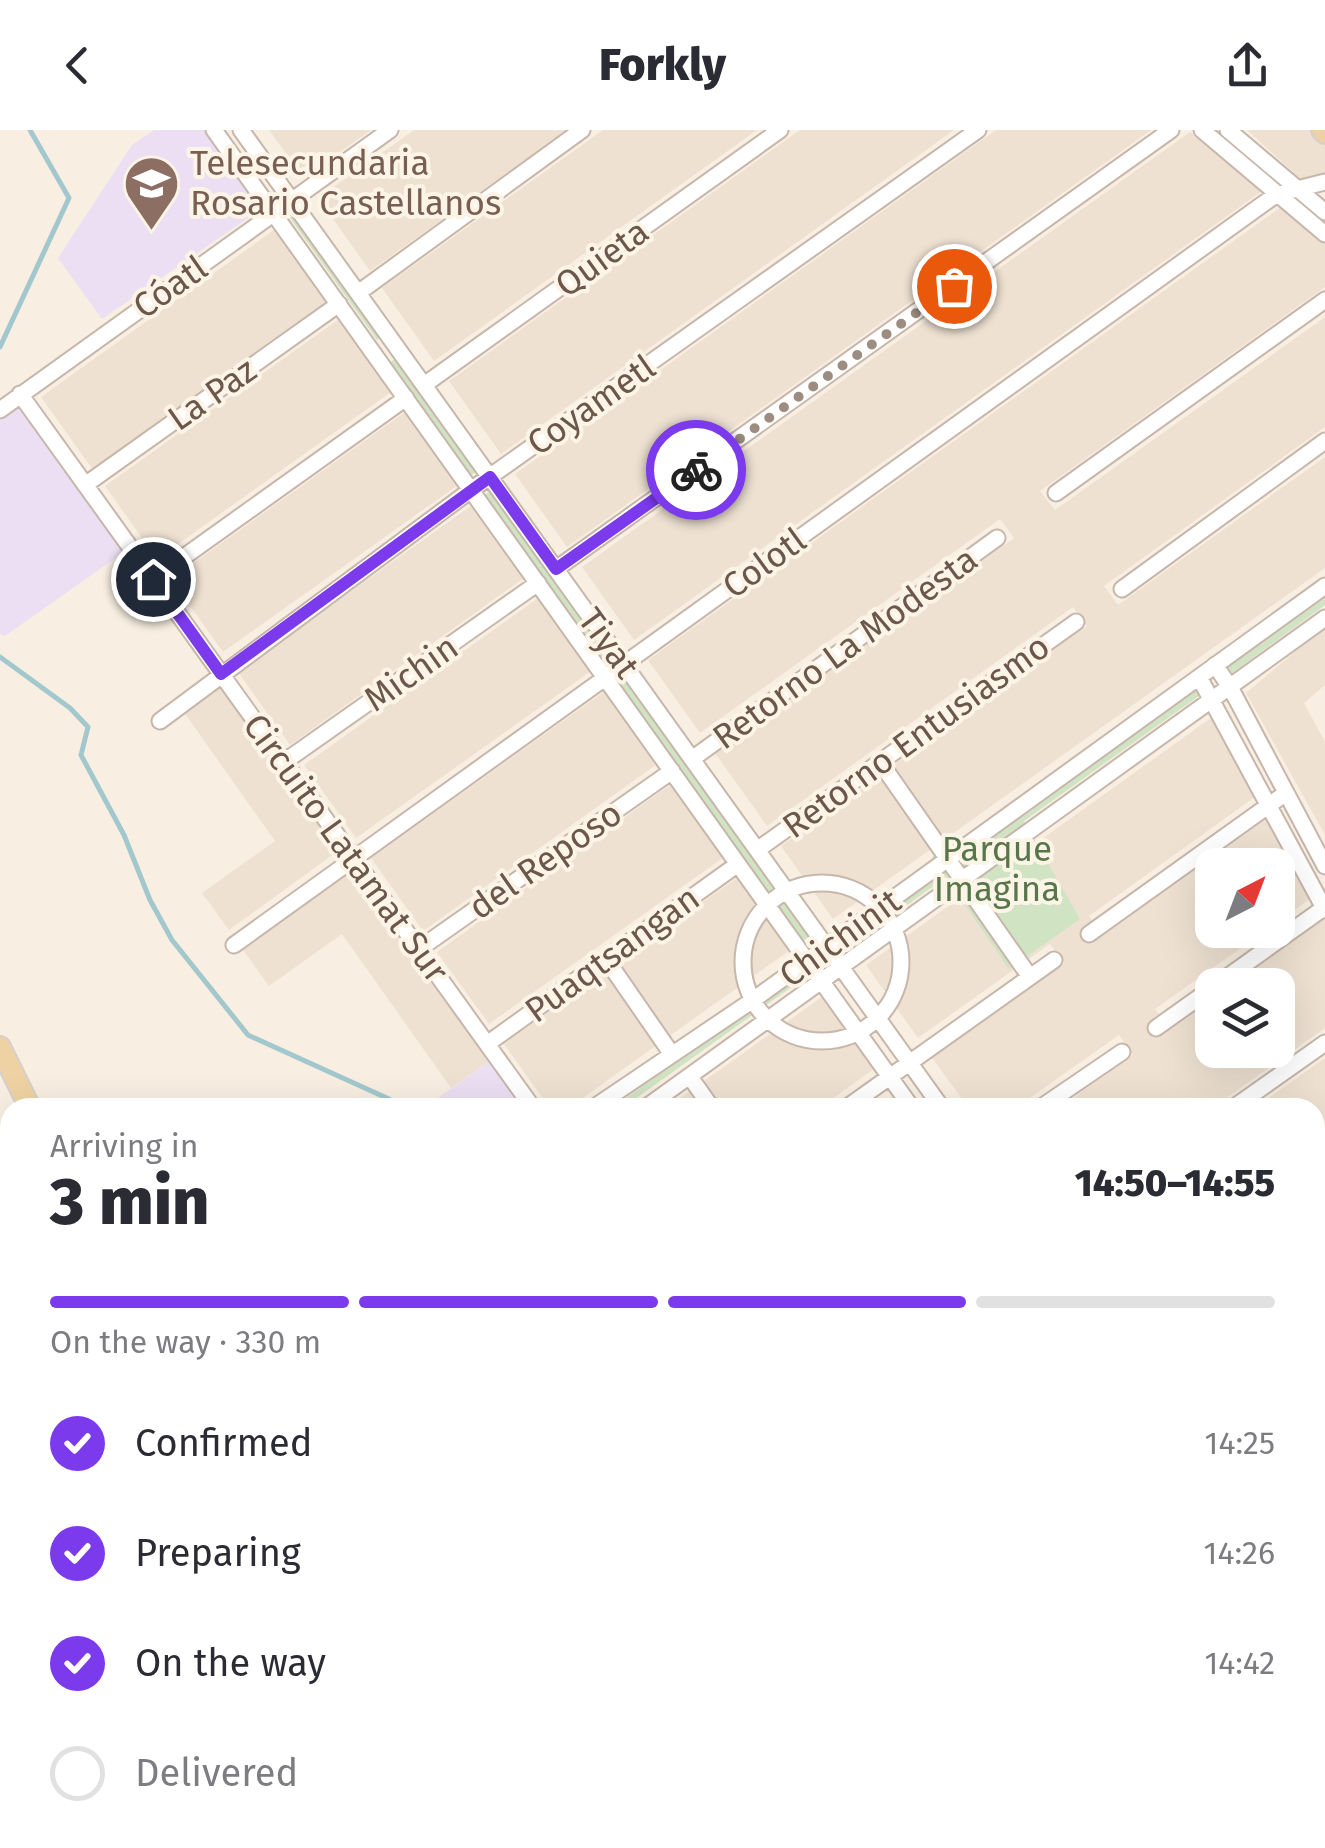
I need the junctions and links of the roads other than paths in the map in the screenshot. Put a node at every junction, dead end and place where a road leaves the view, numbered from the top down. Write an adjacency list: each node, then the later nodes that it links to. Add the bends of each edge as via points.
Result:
1 (214, 130): 15 (street, Tiyat)
2 (241, 130): 13 (street, Tiyat)
3 (390, 130): 13 (street, Cóatl)
4 (582, 130): 17 (street)
5 (780, 130): 22 (street, Quieta)
6 (978, 130): 27 (street, Coyametl)
7 (1171, 130): 32 (street)
8 (1202, 130): 12 (street)
9 (1228, 130): 11 (street)
10 (1325, 182): 11 (street, Colotl)
11 (1298, 191): 12 (street, Colotl); 14 (street)
12 (1277, 194): 16 (street); 39 (street, Colotl)
13 (292, 201): 15 (street, Cóatl); 17 (street, Tiyat)
14 (1325, 212)
15 (274, 213): 19 (street, Tiyat); 23 (street, Cóatl)
16 (1325, 234)
17 (358, 293): 20 (street, Tiyat)
18 (1325, 300): 30 (street)
19 (339, 304): 21 (street, Tiyat); 28 (street, La Paz)
20 (394, 343): 21 (street); 22 (street, Tiyat)
21 (375, 354): 24 (street, Tiyat)
22 (424, 385): 27 (street, Tiyat)
23 (20, 394): 25 (street, Cóatl); 28 (street, Circuito Latamat Sur)
24 (406, 398): 29 (street, Tiyat); 33 (street)
25 (0, 410)
26 (1325, 442): 36 (street)
27 (490, 477): 29 (street, Coyametl); 32 (street, Tiyat)
28 (85, 484): 33 (street, Circuito Latamat Sur)
29 (471, 490): 34 (street, Tiyat); 41 (street, Coyametl)
30 (1056, 493)
31 (997, 538): 47 (street, Retorno La Modesta)
32 (556, 569): 39 (street, Tiyat)
33 (153, 579): 41 (street, Circuito Latamat Sur)
34 (538, 583): 42 (street, Tiyat); 48 (street, Michin)
35 (1325, 586): 40 (street, Chichinit)
36 (1122, 589)
37 (1325, 618): 44 (street, Chichinit)
38 (1076, 622): 49 (street, Retorno Entusiasmo)
39 (624, 664): 42 (street, Colotl); 47 (street, Tiyat)
40 (1215, 666): 43 (street, Chichinit); 44 (street)
41 (221, 674): 46 (street, Coyametl); 48 (street, Circuito Latamat Sur)
42 (604, 677): 50 (street, Tiyat); 56 (street, Colotl)
43 (1199, 677): 45 (street); 57 (street, Chichinit)
44 (1230, 687): 45 (street, Chichinit); 52 (street)
45 (1211, 700): 53 (street); 60 (street, Chichinit)
46 (160, 720)
47 (692, 759): 51 (street, Tiyat)
48 (284, 762): 56 (street, Circuito Latamat Sur)
49 (880, 762): 55 (street, Retorno Entusiasmo); 57 (street)
50 (672, 771): 54 (street, Tiyat); 69 (street, del Reposo)
51 (716, 793): 54 (street); 55 (street, Tiyat)
52 (1286, 793): 53 (street); 59 (street)
53 (1268, 805): 64 (street); 66 (street)
54 (696, 806): 58 (street, Tiyat)
55 (758, 850): 61 (street, Tiyat)
56 (353, 858): 67 (street, Colotl); 69 (street, Circuito Latamat Sur)
57 (948, 859): 60 (street); 63 (street, Chichinit)
58 (738, 864): 62 (street, Tiyat); 70 (street, Puaqtsangan)
59 (1325, 866)
60 (962, 880): 65 (street, Chichinit); 75 (street)
61 (786, 891): 62 (street); 63 (street, via 837,884); 68 (street, Tiyat)
62 (767, 905): 72 (street, Tiyat); 77 (street, via 744,951)
63 (880, 908): 65 (street); 68 (street, Chichinit)
64 (1325, 909): 74 (street)
65 (895, 930): 73 (street, Chichinit); 79 (street, via 900,976)
66 (1089, 934)
67 (234, 944)
68 (826, 947): 72 (street, Chichinit); 73 (street, Tiyat)
69 (418, 949): 84 (street, Circuito Latamat Sur)
70 (606, 959): 84 (street, Puaqtsangan); 87 (street)
71 (1054, 960): 75 (street)
72 (807, 961): 76 (street, Tiyat); 77 (street, Chichinit)
73 (842, 968): 76 (street, Chichinit); 79 (street, Tiyat)
74 (1240, 968)
75 (1030, 976): 88 (street)
76 (822, 982): 80 (street, Chichinit); 82 (street, Tiyat)
77 (753, 1000): 80 (street); 87 (street, Chichinit)
78 (1195, 1000): 81 (street)
79 (878, 1018): 82 (street); 88 (street, Tiyat)
80 (769, 1020): 82 (street, via 796,1036 827,1041); 89 (street, Chichinit)
81 (1156, 1028)
82 (858, 1032): 90 (street, Tiyat)
83 (1325, 1043): 100 (street)
84 (487, 1044): 92 (street, Circuito Latamat Sur)
85 (0, 1047): 91 (main road)
86 (1122, 1052): 99 (street)
87 (671, 1053): 93 (street, Chichinit)
88 (910, 1063): 90 (street); 98 (street, Tiyat)
89 (690, 1077): 94 (street, Chichinit); 95 (street)
90 (890, 1077): 96 (street); 97 (street, Tiyat)
91 (25, 1098)
92 (526, 1098)
93 (607, 1098)
94 (659, 1098)
95 (705, 1098)
96 (860, 1098)
97 (905, 1098)
98 (935, 1098)
99 (1055, 1098)
100 (1247, 1098)

